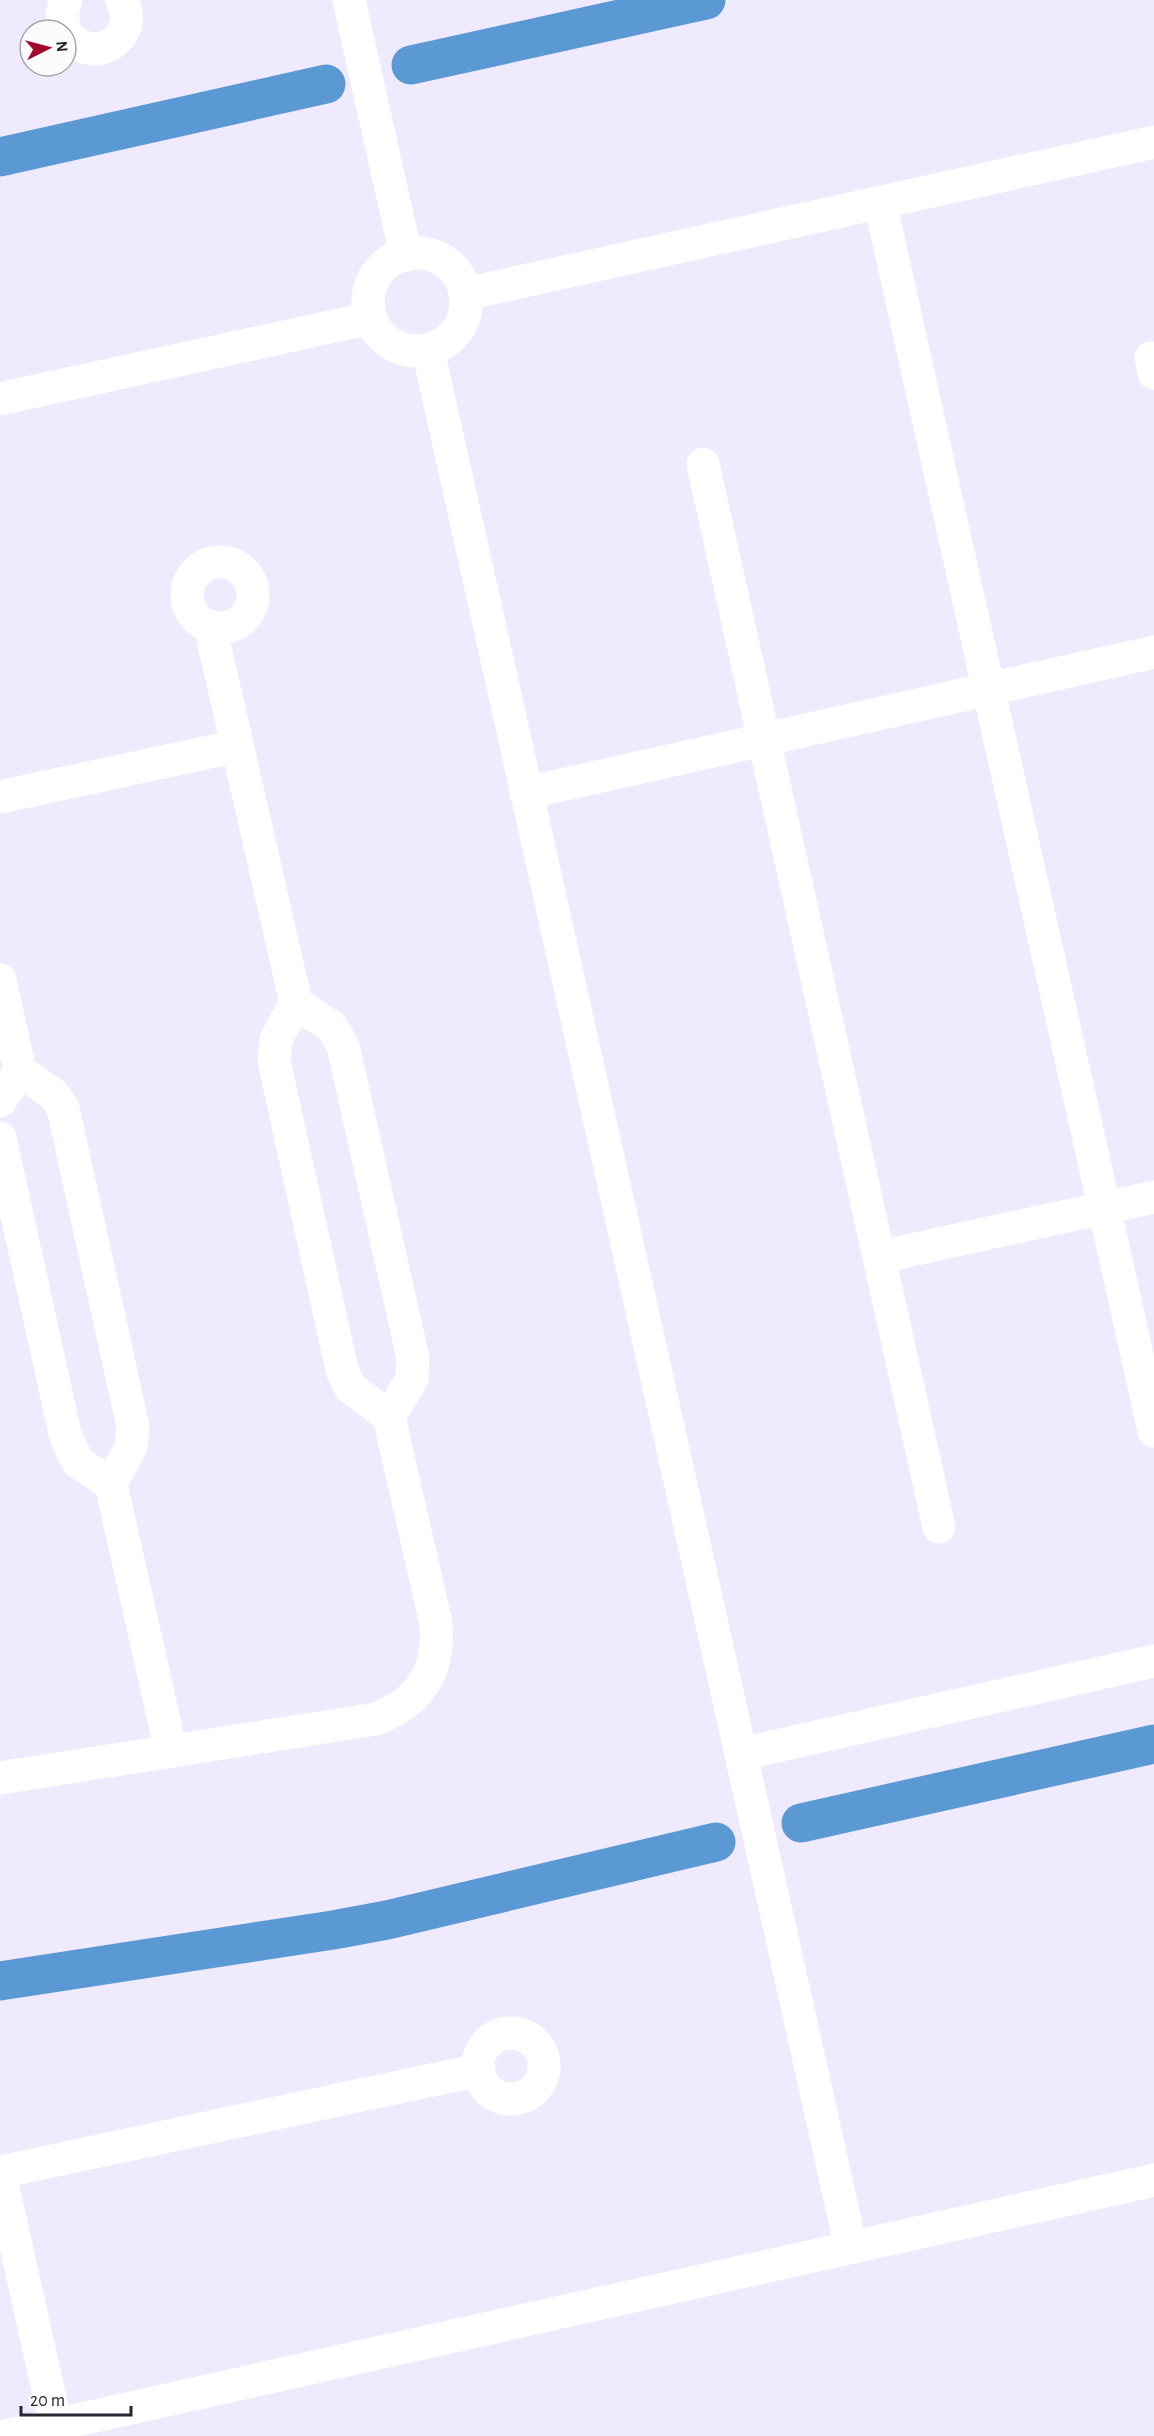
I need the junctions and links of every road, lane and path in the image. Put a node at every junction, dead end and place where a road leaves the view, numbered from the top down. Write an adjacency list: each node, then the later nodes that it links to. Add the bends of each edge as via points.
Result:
1 (66, 0): 4 (street)
2 (122, 0): 5 (street, via 126,24 115,42 105,47)
3 (350, 0): 8 (street)
4 (63, 18)
5 (78, 45)
6 (1154, 142): 7 (street)
7 (880, 202): 9 (street); 16 (street)
8 (406, 255): 9 (street, via 423,254 442,261 457,274); 10 (street, via 385,265 376,276 369,295)
9 (465, 294): 11 (street, via 464,318 456,332 437,348)
10 (371, 318): 11 (street, via 390,344 413,351); 12 (street)
11 (428, 350): 19 (street)
12 (0, 399)
13 (703, 464): 17 (street)
14 (210, 626): 18 (street)
15 (1154, 652): 16 (street)
16 (988, 689): 17 (street); 27 (street)
17 (764, 739): 19 (street); 28 (street)
18 (237, 746): 20 (street); 22 (street)
19 (526, 793): 35 (street)
20 (0, 797)
21 (0, 980): 23 (street)
22 (296, 1003): 29 (street, via 276,1039 274,1061 342,1370 350,1387); 29 (street, via 332,1027 343,1046 351,1080 413,1359 412,1378)
23 (20, 1071): 24 (street); 31 (street, via 53,1094 63,1108 134,1426 131,1447)
24 (0, 1101)
25 (0, 1138): 31 (street, via 66,1438 78,1462)
26 (1154, 1197): 27 (street)
27 (1104, 1208): 28 (street); 30 (street)
28 (879, 1257): 32 (street)
29 (389, 1417): 34 (street, via 436,1624 438,1642 427,1680 404,1706 376,1719)
30 (1154, 1431)
31 (111, 1484): 34 (street)
32 (939, 1527)
33 (1154, 1660): 35 (street)
34 (171, 1752): 36 (street)
35 (741, 1754): 40 (street)
36 (0, 1778)
37 (479, 2070): 38 (street)
38 (0, 2173): 41 (street)
39 (1154, 2180): 40 (street)
40 (851, 2248): 41 (street)
41 (56, 2426): 42 (street)
42 (5, 2436)

